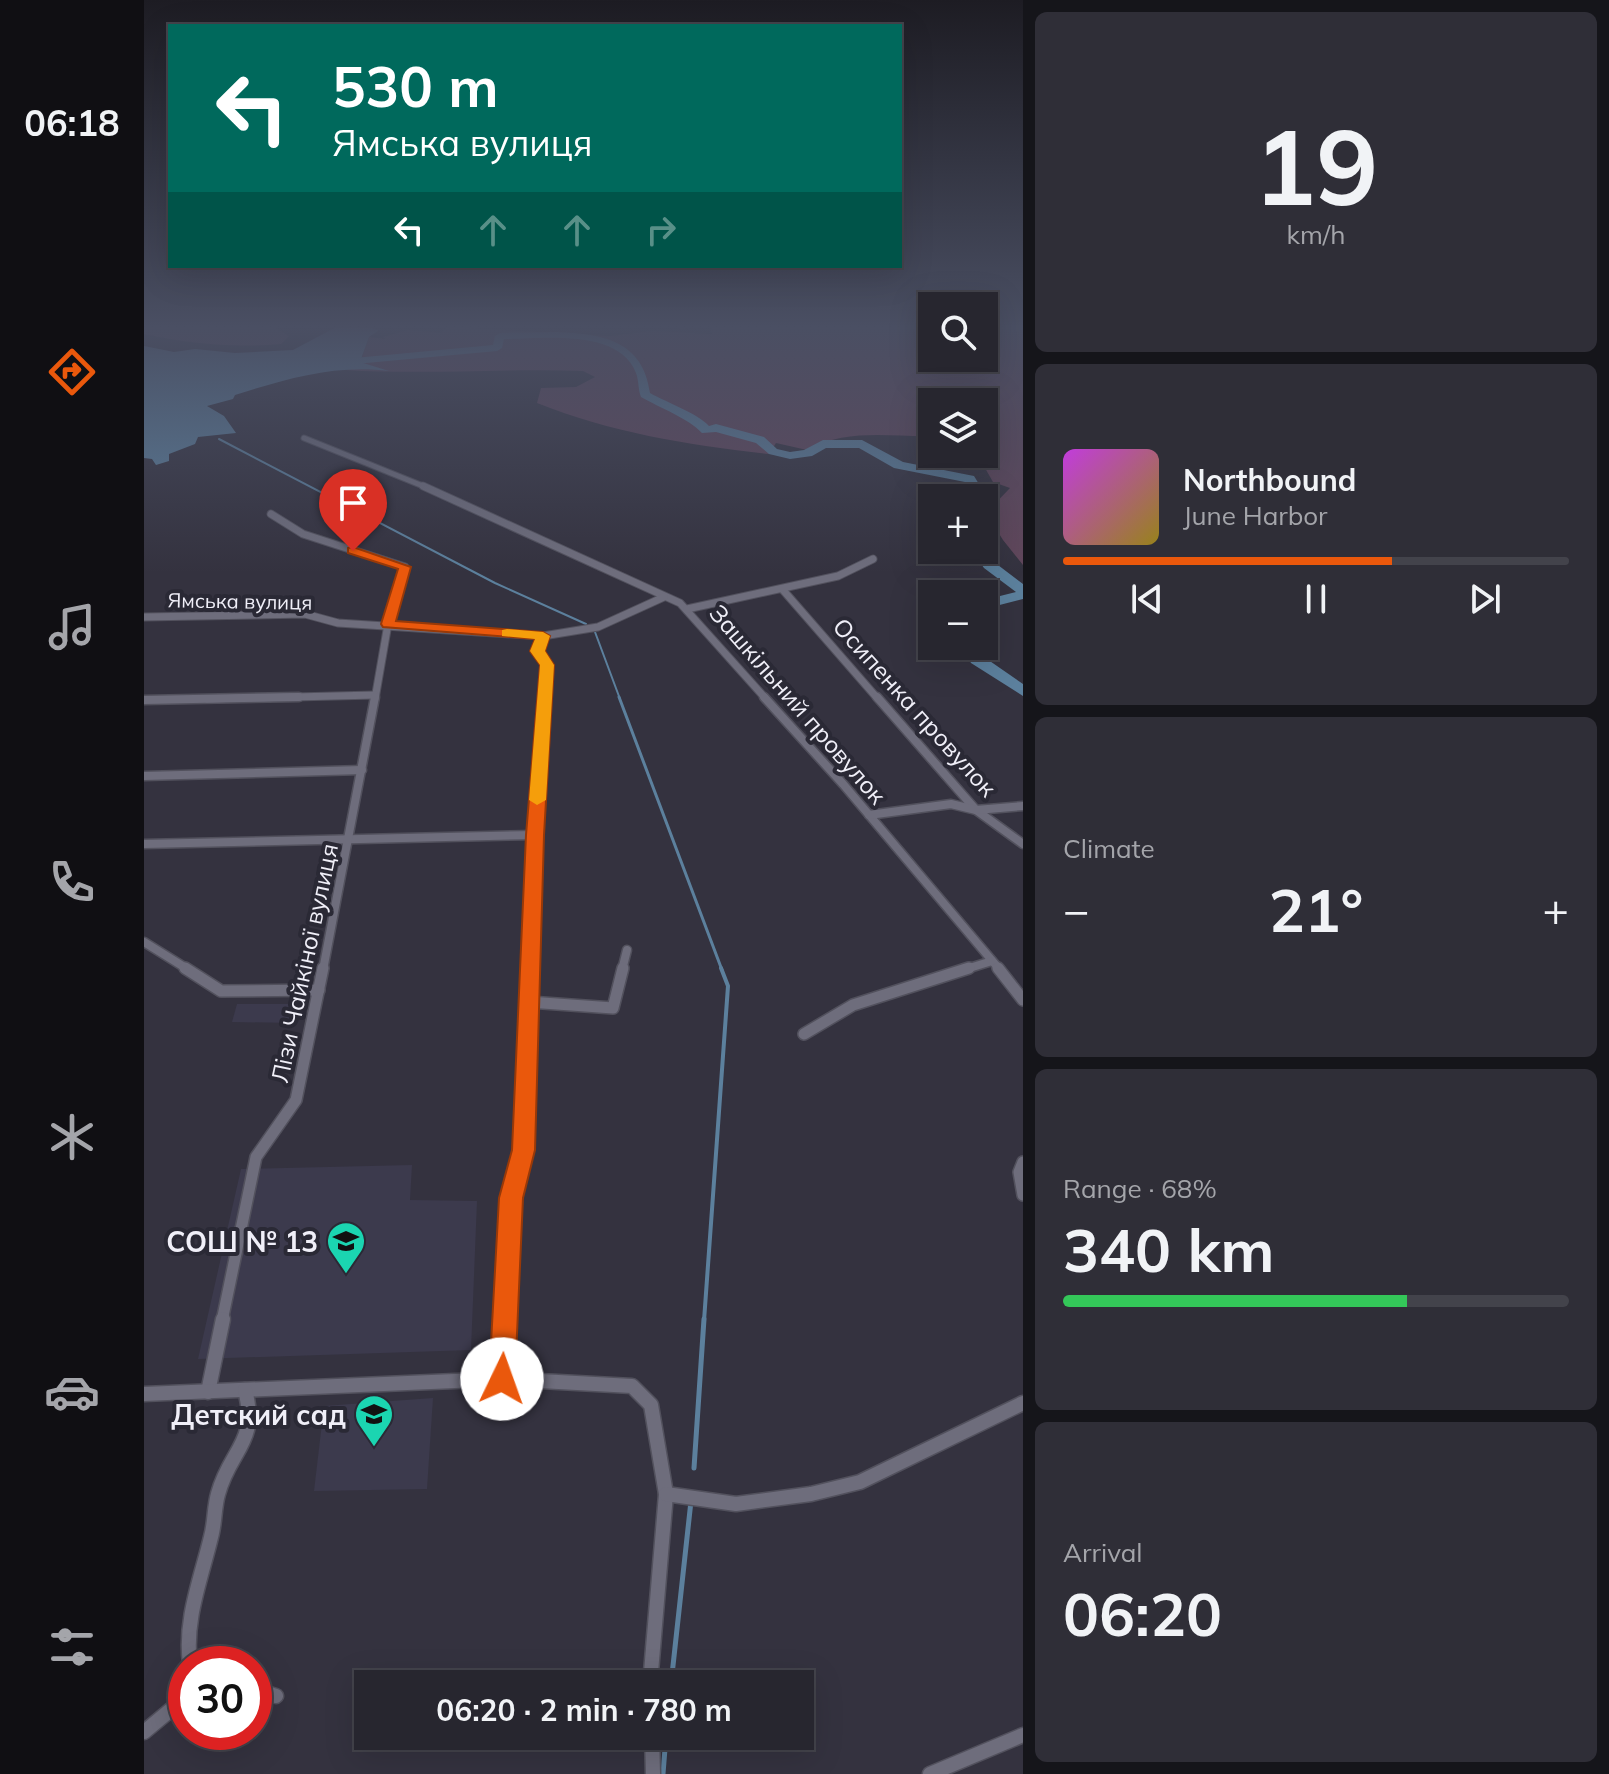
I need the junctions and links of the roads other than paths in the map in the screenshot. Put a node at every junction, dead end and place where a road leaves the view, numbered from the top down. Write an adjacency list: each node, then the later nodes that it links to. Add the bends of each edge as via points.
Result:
1 (304, 438): 5 (street, Зашкільний провулок, via 447,496)
2 (271, 514): 8 (street, Лізи Чайкіної вулиця, via 303,534 405,567)
3 (873, 559): 4 (street, via 838,576)
4 (783, 590): 6 (street); 15 (street, Осипенка провулок)
5 (664, 597): 6 (street, Зашкільний провулок); 9 (street, Ямська вулиця, via 598,627)
6 (687, 609): 16 (street, Зашкільний провулок)
7 (144, 617): 8 (street, Ямська вулиця, via 305,614 338,623)
8 (388, 624): 9 (street, Ямська вулиця); 10 (street, Лізи Чайкіної вулиця)
9 (543, 636): 17 (street, via 537,651 547,665)
10 (375, 695): 11 (street); 12 (street, Лізи Чайкіної вулиця)
11 (144, 700)
12 (362, 770): 13 (street); 18 (street, Лізи Чайкіної вулиця)
13 (144, 776)
14 (1023, 806): 15 (street)
15 (976, 810): 16 (street, via 951,804); 20 (street, Осипенка провулок)
16 (869, 815): 23 (street, Зашкільний провулок)
17 (535, 835): 18 (street); 26 (street)
18 (350, 837): 19 (street); 24 (street, Лізи Чайкіної вулиця)
19 (144, 844)
20 (1023, 844)
21 (144, 942): 24 (street, via 221,991)
22 (627, 950): 26 (street, via 613,1008)
23 (992, 961): 25 (street, Зашкільний провулок); 27 (street, via 853,1005)
24 (319, 990): 32 (street, Лізи Чайкіної вулиця, via 296,1100 256,1157)
25 (1023, 1000)
26 (529, 1002): 30 (street, via 523,1150 511,1198)
27 (804, 1034)
28 (1023, 1162): 29 (street)
29 (1023, 1195)
30 (502, 1379): 31 (street); 35 (street, via 632,1386 651,1405)
31 (245, 1390): 32 (street); 36 (street, via 253,1412 249,1433 217,1495)
32 (208, 1392): 33 (street)
33 (144, 1394)
34 (1023, 1403): 35 (street, via 860,1482 736,1504)
35 (666, 1494): 37 (street)
36 (187, 1646)
37 (651, 1670)
38 (272, 1695): 39 (street)
39 (276, 1696)
40 (168, 1712): 41 (street)
41 (144, 1732)
42 (1023, 1735): 45 (street)
43 (652, 1750): 44 (street)
44 (653, 1774)
45 (930, 1774)

